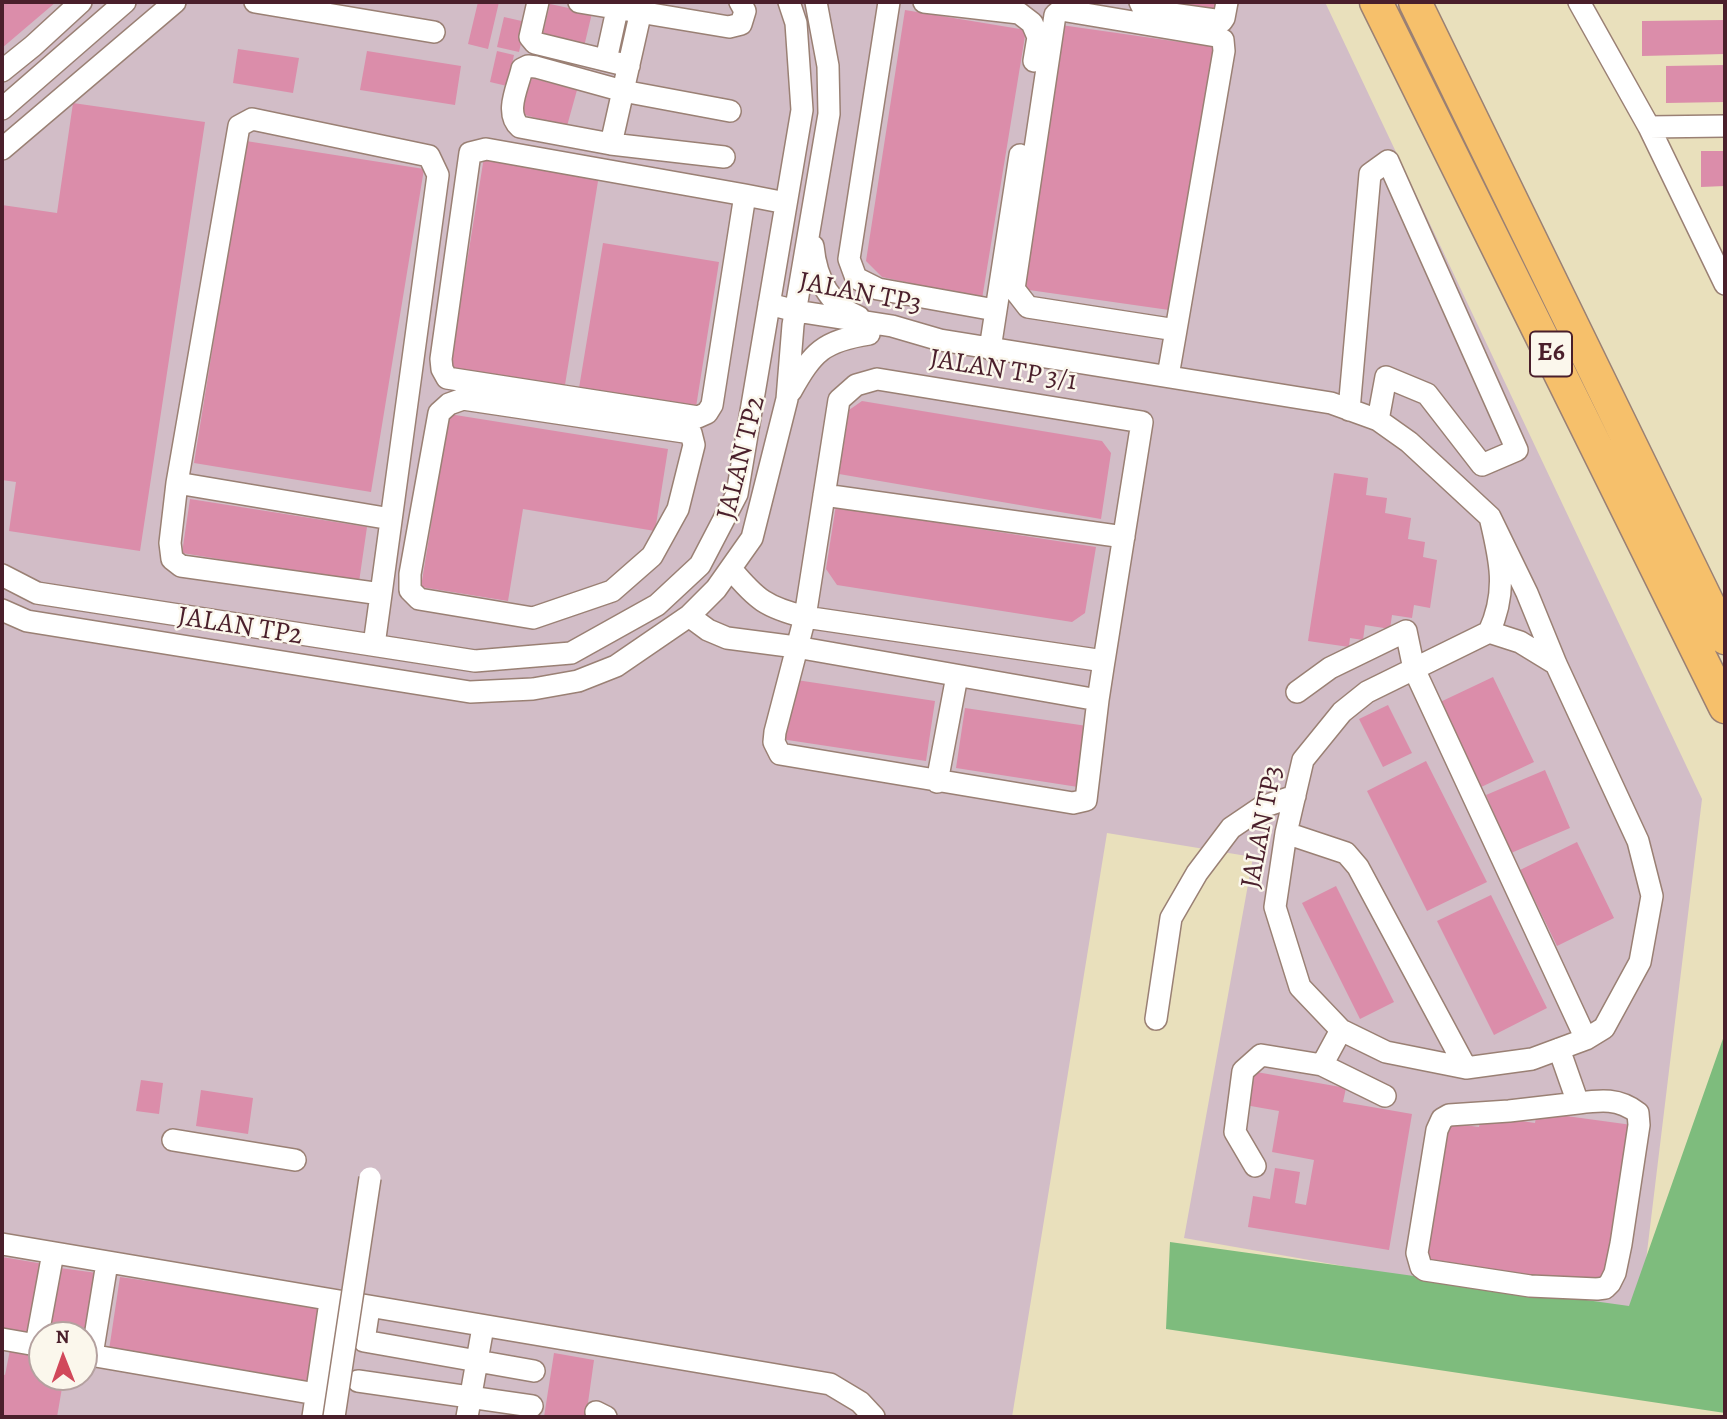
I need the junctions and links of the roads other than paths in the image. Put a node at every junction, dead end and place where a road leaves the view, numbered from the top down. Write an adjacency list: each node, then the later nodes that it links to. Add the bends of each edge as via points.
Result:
1 (81, 2): 22 (street)
2 (125, 2): 24 (street)
3 (175, 2): 29 (street)
4 (255, 2): 19 (street)
5 (538, 2): 20 (street, via 530,37 535,43)
6 (579, 2): 18 (street)
7 (740, 2): 17 (street, via 745,11 741,24 729,27)
8 (789, 2): 32 (street, JALAN TP2, via 796,23 802,110)
9 (816, 2): 33 (street, JALAN TP2, via 828,66 829,114)
10 (889, 2): 36 (street, via 849,259 856,278 878,289)
11 (924, 2): 36 (street, via 1019,13 1032,23 1038,37)
12 (1140, 2): 13 (street, via 1144,9 1222,21)
13 (1227, 2)
14 (1376, 2): 71 (highway, E6)
15 (1415, 2): 61 (highway, E6)
16 (1579, 2): 27 (street)
17 (642, 8): 18 (street); 21 (street)
18 (617, 10): 20 (street)
19 (434, 32)
20 (606, 60): 21 (street)
21 (629, 66): 23 (street)
22 (2, 71)
23 (623, 91): 25 (street); 28 (street); 28 (street, via 528,65 522,69 511,113 520,127)
24 (2, 109)
25 (730, 111)
26 (1725, 126): 27 (street)
27 (1649, 127): 34 (street)
28 (611, 144): 30 (street)
29 (2, 149)
30 (724, 157)
31 (745, 195): 31 (street, via 486,149 470,153 441,359 447,378 698,417 707,413 712,405); 32 (street)
32 (786, 203): 37 (street, JALAN TP2)
33 (811, 219): 38 (street, JALAN TP2); 39 (street, via 814,257 825,289)
34 (1718, 254): 35 (street)
35 (1725, 284)
36 (995, 310): 41 (street)
37 (768, 312): 38 (street, JALAN TP3); 64 (street, JALAN TP2, via 737,494 700,565 657,605 571,653)
38 (795, 318): 39 (street, JALAN TP3); 45 (street, JALAN TP2)
39 (872, 329): 41 (street, JALAN TP3); 45 (street, via 823,349 806,364)
40 (1176, 331): 40 (street, via 1028,307 1014,289 1055,15 1061,10 1223,40); 43 (street)
41 (990, 349): 43 (street, JALAN TP3)
42 (1353, 368): 44 (street); 44 (street, via 1370,174 1388,161 1517,450 1482,465 1427,394); 46 (street)
43 (1168, 376): 46 (street, JALAN TP3, via 1331,403)
44 (1386, 377): 47 (street)
45 (787, 399): 53 (street, JALAN TP2, via 752,538)
46 (1349, 410): 47 (street, JALAN TP3)
47 (1378, 420): 50 (street, JALAN TP3, via 1409,442)
48 (177, 483): 51 (street); 51 (street, via 239,126 252,120 429,156 438,175); 55 (street, via 170,543 172,559 181,566)
49 (824, 495): 52 (street); 52 (street, JALAN TP 3/1, via 839,400 856,385 877,379 1142,422); 58 (street, JALAN TP 3/1)
50 (1490, 517): 60 (street, via 1501,562 1498,612); 66 (street, JALAN TP3)
51 (391, 519): 55 (street)
52 (1124, 537): 65 (street, JALAN TP 3/1)
53 (731, 569): 57 (street, JALAN TP2); 58 (street, via 762,602)
54 (2, 575): 62 (street, JALAN TP2, via 37,593)
55 (381, 594): 62 (street)
56 (2, 610): 57 (street, JALAN TP2, via 27,621 470,692 578,681 616,666)
57 (689, 616): 63 (street, via 727,638)
58 (805, 617): 63 (street, JALAN TP 3/1); 65 (street)
59 (533, 618): 59 (street, via 612,591 652,556 678,509 694,445 691,433 463,399 439,413 410,590 419,599); 64 (street)
60 (1489, 632): 66 (street, via 1520,642); 67 (street, JALAN TP3)
61 (1725, 638)
62 (374, 645): 64 (street, JALAN TP2, via 475,661)
63 (796, 647): 68 (street); 72 (street, JALAN TP 3/1, via 775,732 780,754)
64 (537, 656)
65 (1104, 661): 70 (street, JALAN TP 3/1)
66 (1556, 664): 77 (street, JALAN TP3, via 1638,841 1651,896 1640,962 1604,1028)
67 (1414, 669): 69 (street, via 1405,631 1330,668); 73 (street, JALAN TP3, via 1367,692 1342,712 1303,760); 77 (street)
68 (957, 676): 70 (street); 72 (street)
69 (1297, 692)
70 (1098, 700): 72 (street, JALAN TP 3/1, via 1086,800 1073,803)
71 (1725, 707)
72 (937, 782)
73 (1295, 796): 74 (street, JALAN TP3); 75 (street, via 1262,807 1231,828 1197,873 1171,918)
74 (1286, 833): 76 (street, JALAN TP3, via 1275,907 1300,987); 80 (street, via 1346,853 1358,867)
75 (1156, 1019)
76 (1341, 1030): 79 (street); 80 (street, JALAN TP3, via 1386,1052)
77 (1586, 1039): 78 (street, JALAN TP3)
78 (1559, 1049): 80 (street, JALAN TP3, via 1532,1059); 82 (street)
79 (1322, 1065): 81 (street); 85 (street, via 1261,1055 1243,1071 1235,1132)
80 (1466, 1068)
81 (1385, 1096)
82 (1578, 1103): 82 (street, via 1608,1100 1627,1104 1638,1113 1621,1244 1610,1283 1597,1289 1530,1286 1421,1267 1419,1241 1442,1119)
83 (173, 1140): 84 (street)
84 (295, 1160)
85 (1255, 1166)
86 (370, 1178): 105 (street, bridge)
87 (2, 1244): 88 (street)
88 (53, 1253): 89 (street); 92 (street)
89 (107, 1263): 90 (street); 93 (street)
90 (330, 1302): 91 (street); 101 (street)
91 (369, 1308): 94 (street); 98 (street, via 364,1341)
92 (43, 1321)
93 (95, 1321)
94 (483, 1327): 98 (street); 106 (street, via 830,1384 860,1402)
95 (2, 1339): 96 (street)
96 (28, 1344)
97 (98, 1356): 101 (street)
98 (477, 1361): 99 (street); 103 (street)
99 (534, 1371)
100 (358, 1381): 103 (street)
101 (316, 1394): 104 (street)
102 (532, 1406): 103 (street)
103 (468, 1408)
104 (313, 1417)
105 (334, 1417)
106 (874, 1417)

